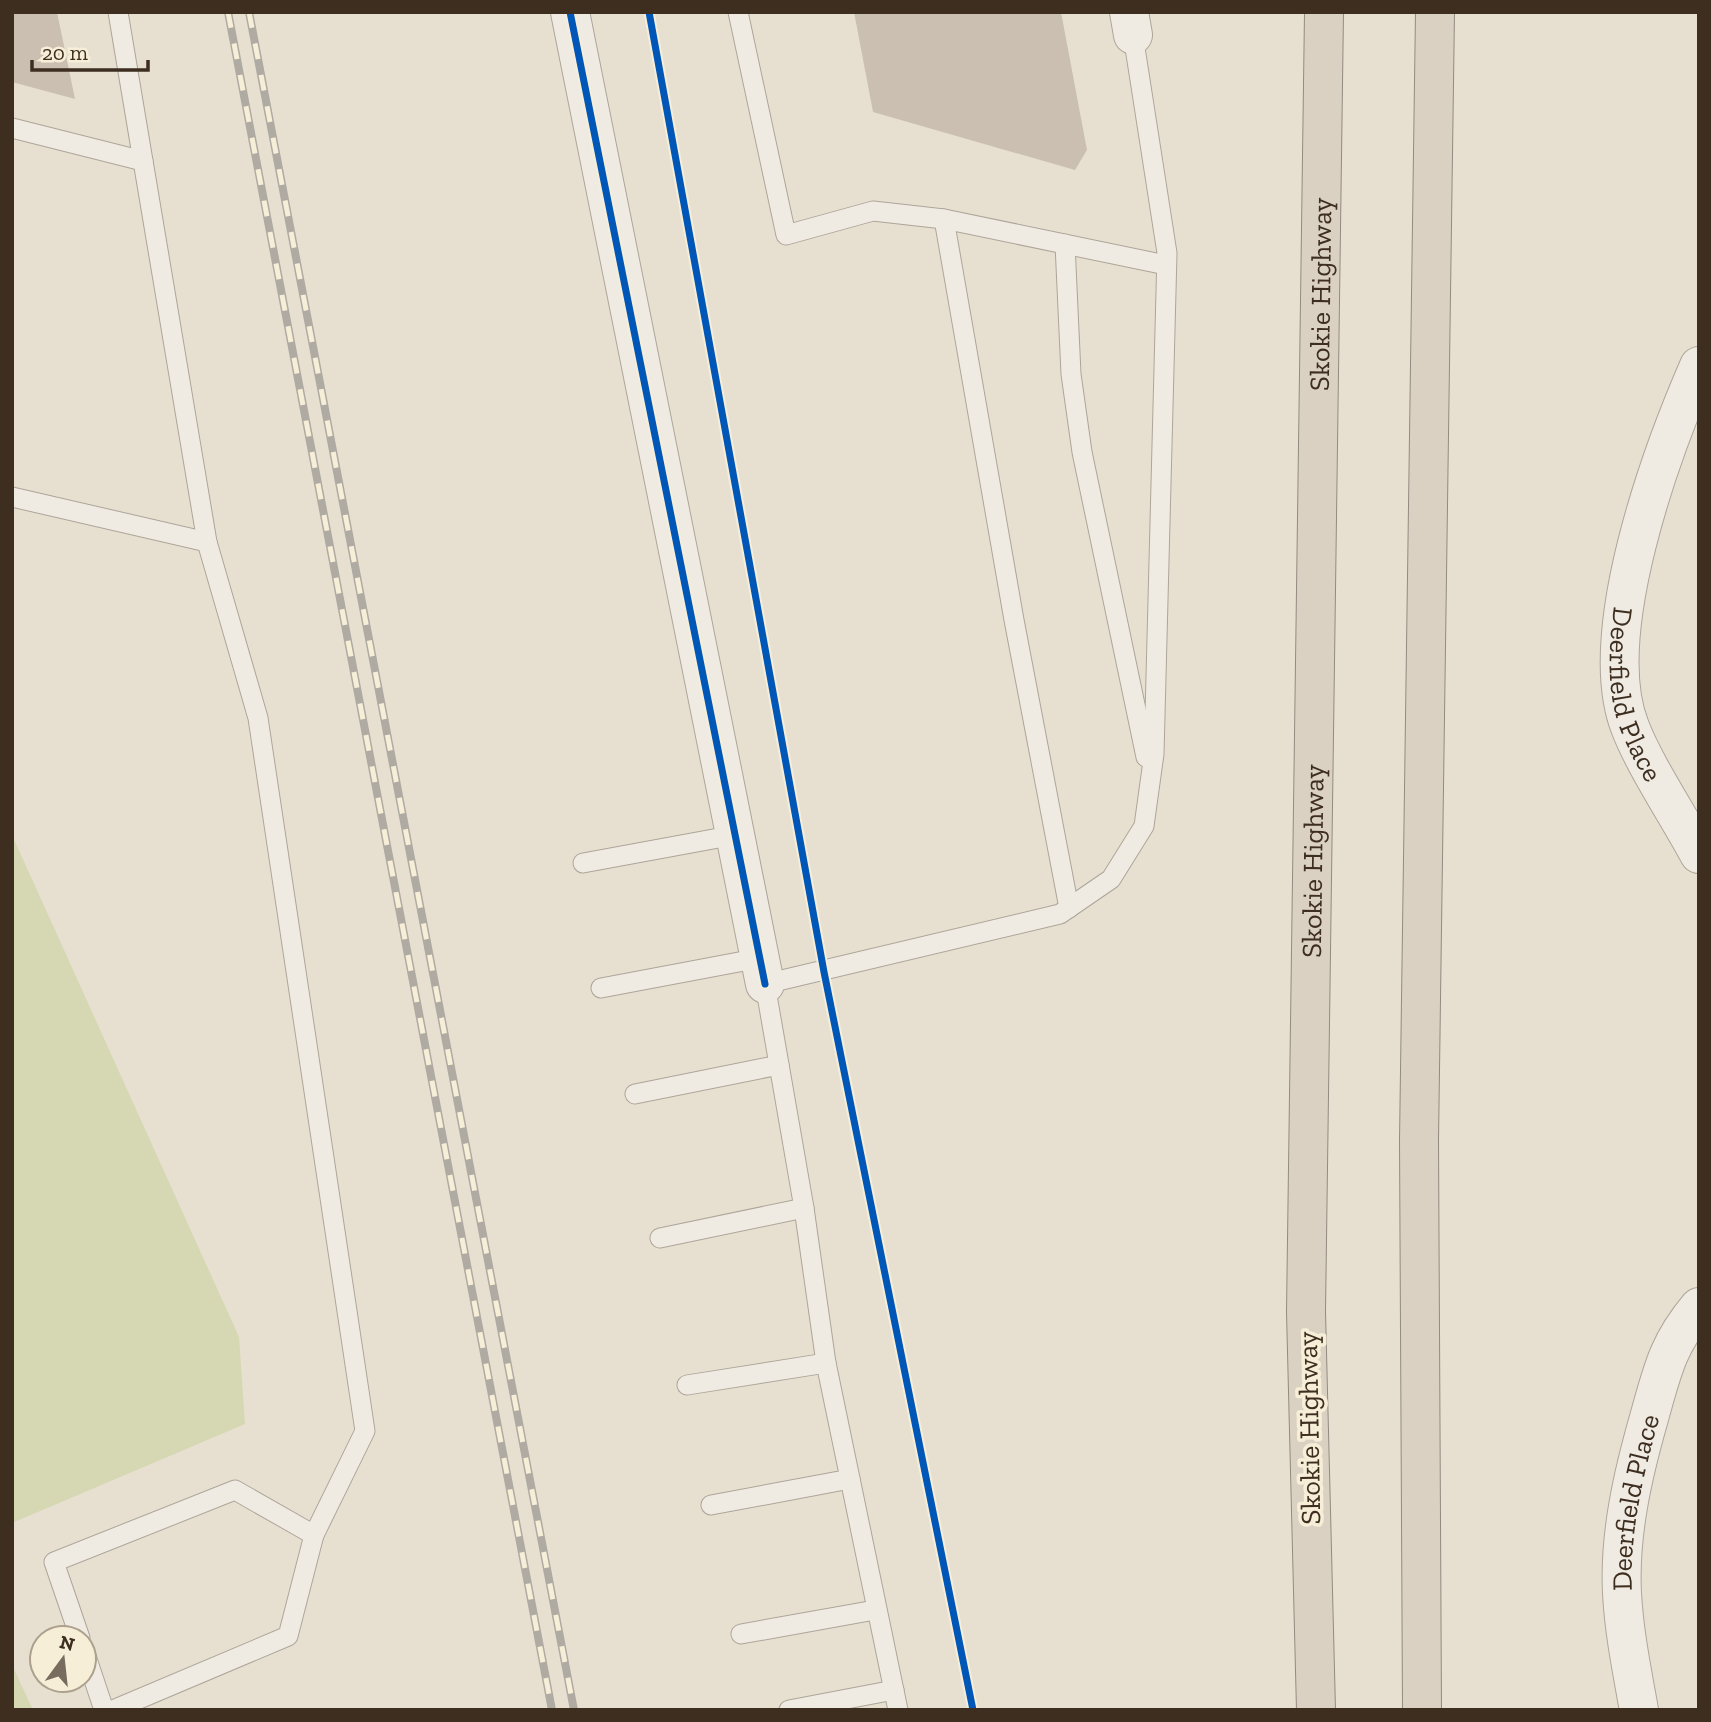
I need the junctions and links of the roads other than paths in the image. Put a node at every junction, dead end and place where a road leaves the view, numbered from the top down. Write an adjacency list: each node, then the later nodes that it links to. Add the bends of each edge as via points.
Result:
1 (118, 12): 8 (lane)
2 (570, 12): 16 (street)
3 (738, 12): 9 (lane, via 786,235 873,211)
4 (1324, 12): 41 (highway, Skokie Highway, via 1306,1312)
5 (1435, 12): 42 (highway, via 1419,1141)
6 (1131, 23): 11 (lane)
7 (12, 128): 8 (lane)
8 (143, 161): 14 (lane)
9 (944, 219): 10 (lane); 19 (lane)
10 (1065, 244): 11 (lane); 15 (lane, via 1071,374 1082,452)
11 (1166, 265): 15 (lane)
12 (1699, 366): 17 (street, Deerfield Place, via 1669,434 1635,555 1621,650 1622,696 1630,727)
13 (12, 497): 14 (lane)
14 (207, 542): 31 (lane, via 258,718 365,1431)
15 (1150, 778): 19 (lane, via 1144,826 1111,880)
16 (735, 835): 18 (lane); 20 (street)
17 (1699, 854)
18 (583, 863)
19 (1069, 908): 20 (lane, via 1060,914 824,972)
20 (762, 971): 21 (lane); 22 (lane)
21 (601, 988)
22 (779, 1065): 23 (lane); 24 (lane)
23 (635, 1094)
24 (804, 1208): 25 (lane); 27 (lane)
25 (660, 1238)
26 (1699, 1307): 43 (street, Deerfield Place, via 1667,1351 1635,1468 1623,1540 1622,1591)
27 (826, 1363): 28 (lane); 29 (lane)
28 (687, 1385)
29 (850, 1479): 30 (lane); 32 (lane)
30 (711, 1505)
31 (314, 1535): 33 (lane, via 235,1490 54,1562); 38 (lane, via 288,1636)
32 (875, 1610): 34 (lane); 35 (lane)
33 (75, 1624)
34 (741, 1634)
35 (894, 1690): 39 (lane); 40 (lane)
36 (98, 1692): 37 (lane)
37 (104, 1710)
38 (113, 1710)
39 (789, 1710)
40 (898, 1710)
41 (1316, 1710)
42 (1422, 1710)
43 (1639, 1710)

